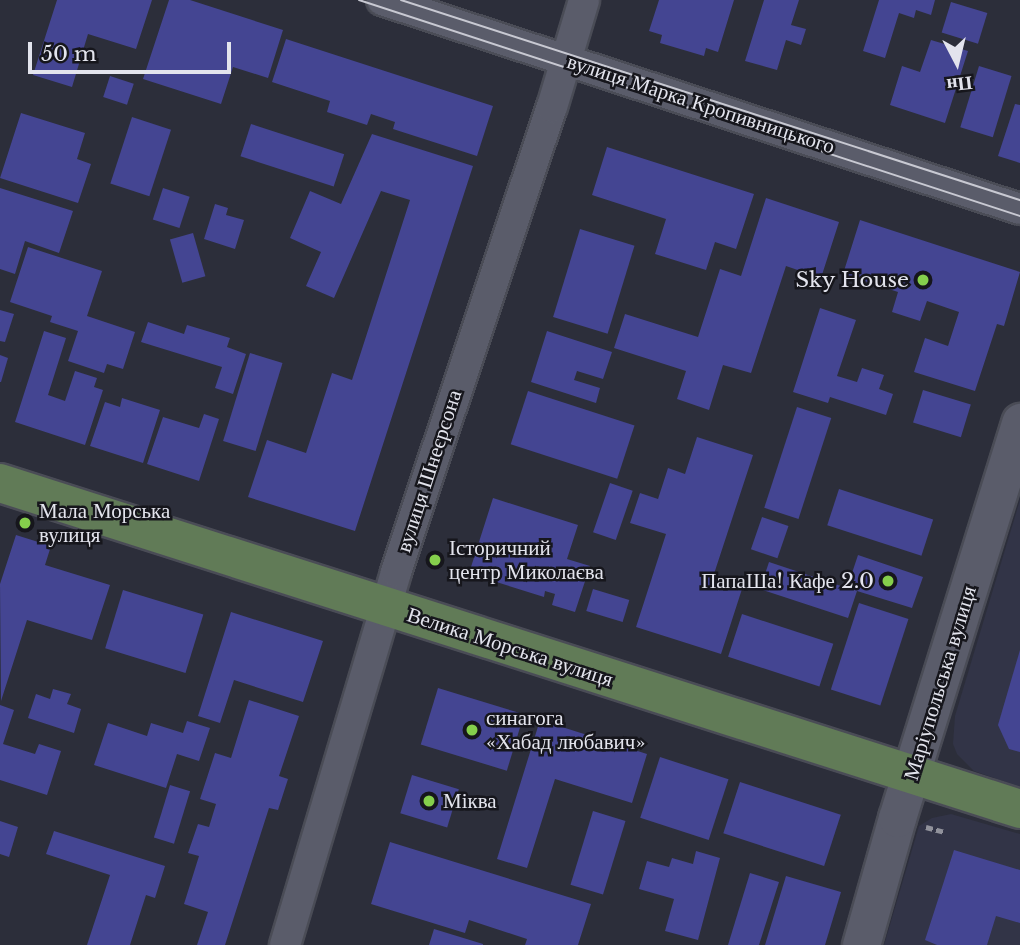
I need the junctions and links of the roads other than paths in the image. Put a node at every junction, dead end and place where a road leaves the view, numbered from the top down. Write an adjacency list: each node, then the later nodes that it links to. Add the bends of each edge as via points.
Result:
1 (382, 0): 3 (street, вулиця Марка Кропивницького)
2 (584, 0): 3 (street, вулиця Шнеєрсона)
3 (567, 59): 4 (street, вулиця Марка Кропивницького); 7 (street, вулиця Шнеєрсона)
4 (1020, 209)
5 (1020, 422): 8 (street, Маріупольська вулиця)
6 (0, 483): 7 (main road, Велика Морська вулиця)
7 (386, 607): 8 (main road, Велика Морська вулиця); 10 (street, вулиця Шнеєрсона)
8 (911, 774): 9 (main road, Велика Морська вулиця); 11 (street, Маріупольська вулиця)
9 (1020, 810)
10 (285, 945)
11 (861, 945)

